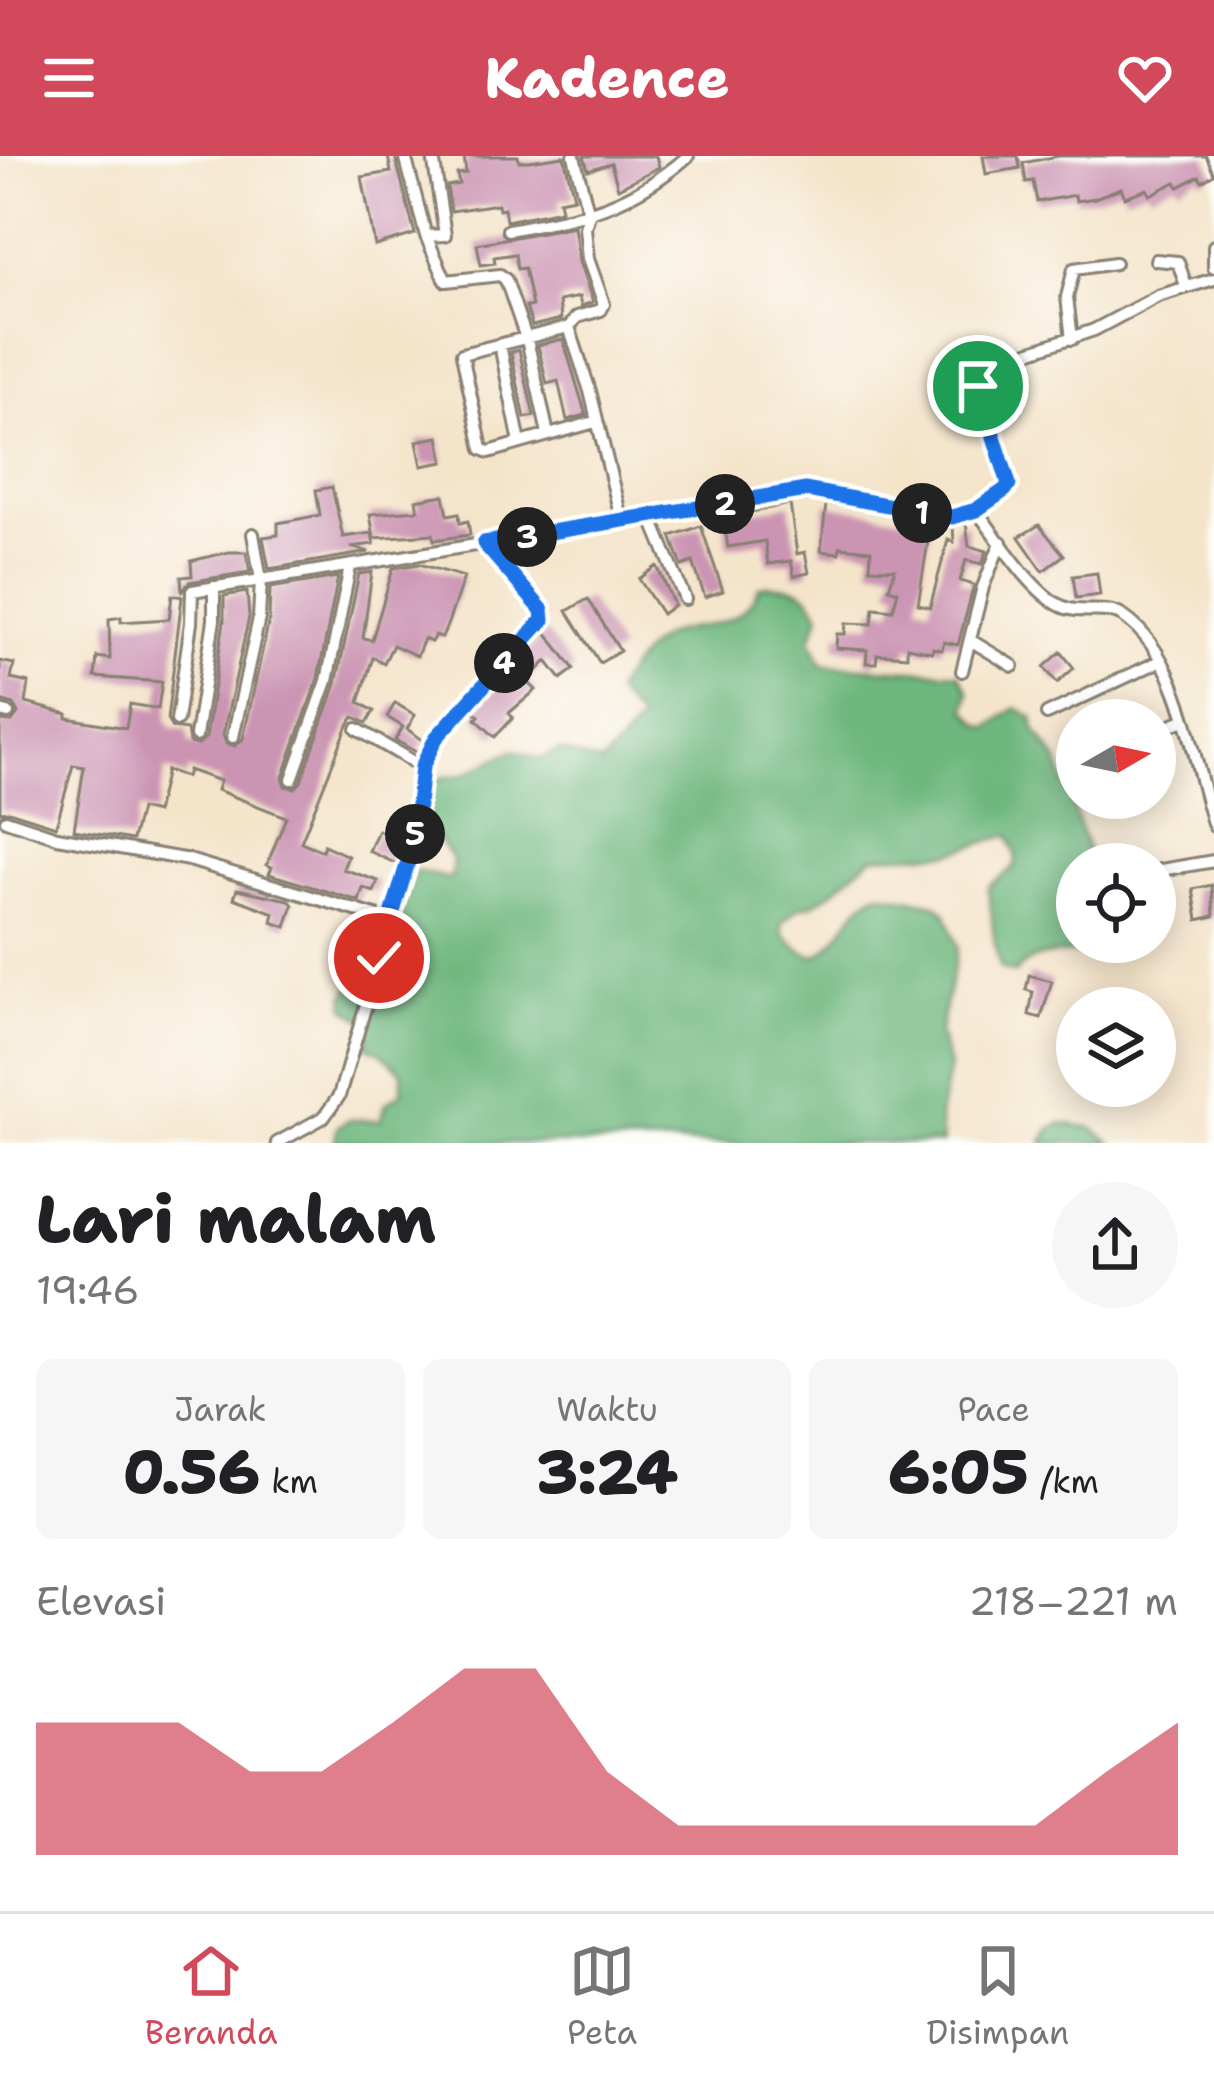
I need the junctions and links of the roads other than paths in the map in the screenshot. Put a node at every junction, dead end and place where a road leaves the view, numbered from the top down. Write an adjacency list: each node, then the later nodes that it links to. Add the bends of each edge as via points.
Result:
1 (405, 156): 7 (street)
2 (433, 156): 7 (street, via 445,235)
3 (574, 156): 5 (street)
4 (688, 156): 5 (street, via 648,189)
5 (589, 215): 6 (street); 14 (street, via 585,239 604,304)
6 (508, 230)
7 (426, 236): 16 (street, via 446,281 506,280)
8 (1214, 246): 11 (street)
9 (1156, 260): 13 (street, via 1178,262)
10 (1115, 262): 15 (street, via 1072,272)
11 (1214, 267)
12 (1214, 279): 13 (street)
13 (1186, 286): 15 (street)
14 (569, 327): 16 (street); 18 (street)
15 (1072, 338): 21 (street, via 980,371 980,397 1009,479)
16 (524, 340): 17 (street); 19 (street)
17 (500, 345): 20 (street); 20 (street, via 461,359 483,451)
18 (596, 422): 19 (street); 23 (street)
19 (548, 434): 20 (street)
20 (520, 443)
21 (976, 510): 22 (street, via 935,516 806,490); 25 (street)
22 (651, 517): 23 (street); 30 (street)
23 (622, 522): 26 (street)
24 (253, 534): 28 (street)
25 (1001, 542): 31 (street); 32 (street, via 1060,606 1122,615)
26 (484, 543): 27 (street); 42 (street, via 543,620 436,738)
27 (350, 567): 28 (street); 43 (street, via 319,709)
28 (261, 580): 29 (street); 41 (street)
29 (214, 587): 36 (street, via 192,591); 40 (street)
30 (685, 598)
31 (970, 640): 33 (street); 34 (street)
32 (1160, 662): 35 (street); 37 (street)
33 (1013, 666)
34 (962, 671)
35 (1047, 714)
36 (177, 720)
37 (1184, 720): 38 (street); 45 (street)
38 (1176, 723)
39 (357, 729): 42 (street)
40 (196, 736)
41 (233, 737)
42 (422, 767): 48 (street, via 414,842)
43 (292, 779)
44 (6, 820): 48 (street, via 189,860)
45 (1214, 826)
46 (1214, 861): 47 (street)
47 (1176, 867)
48 (392, 921): 49 (street, via 336,1105)
49 (277, 1143)

